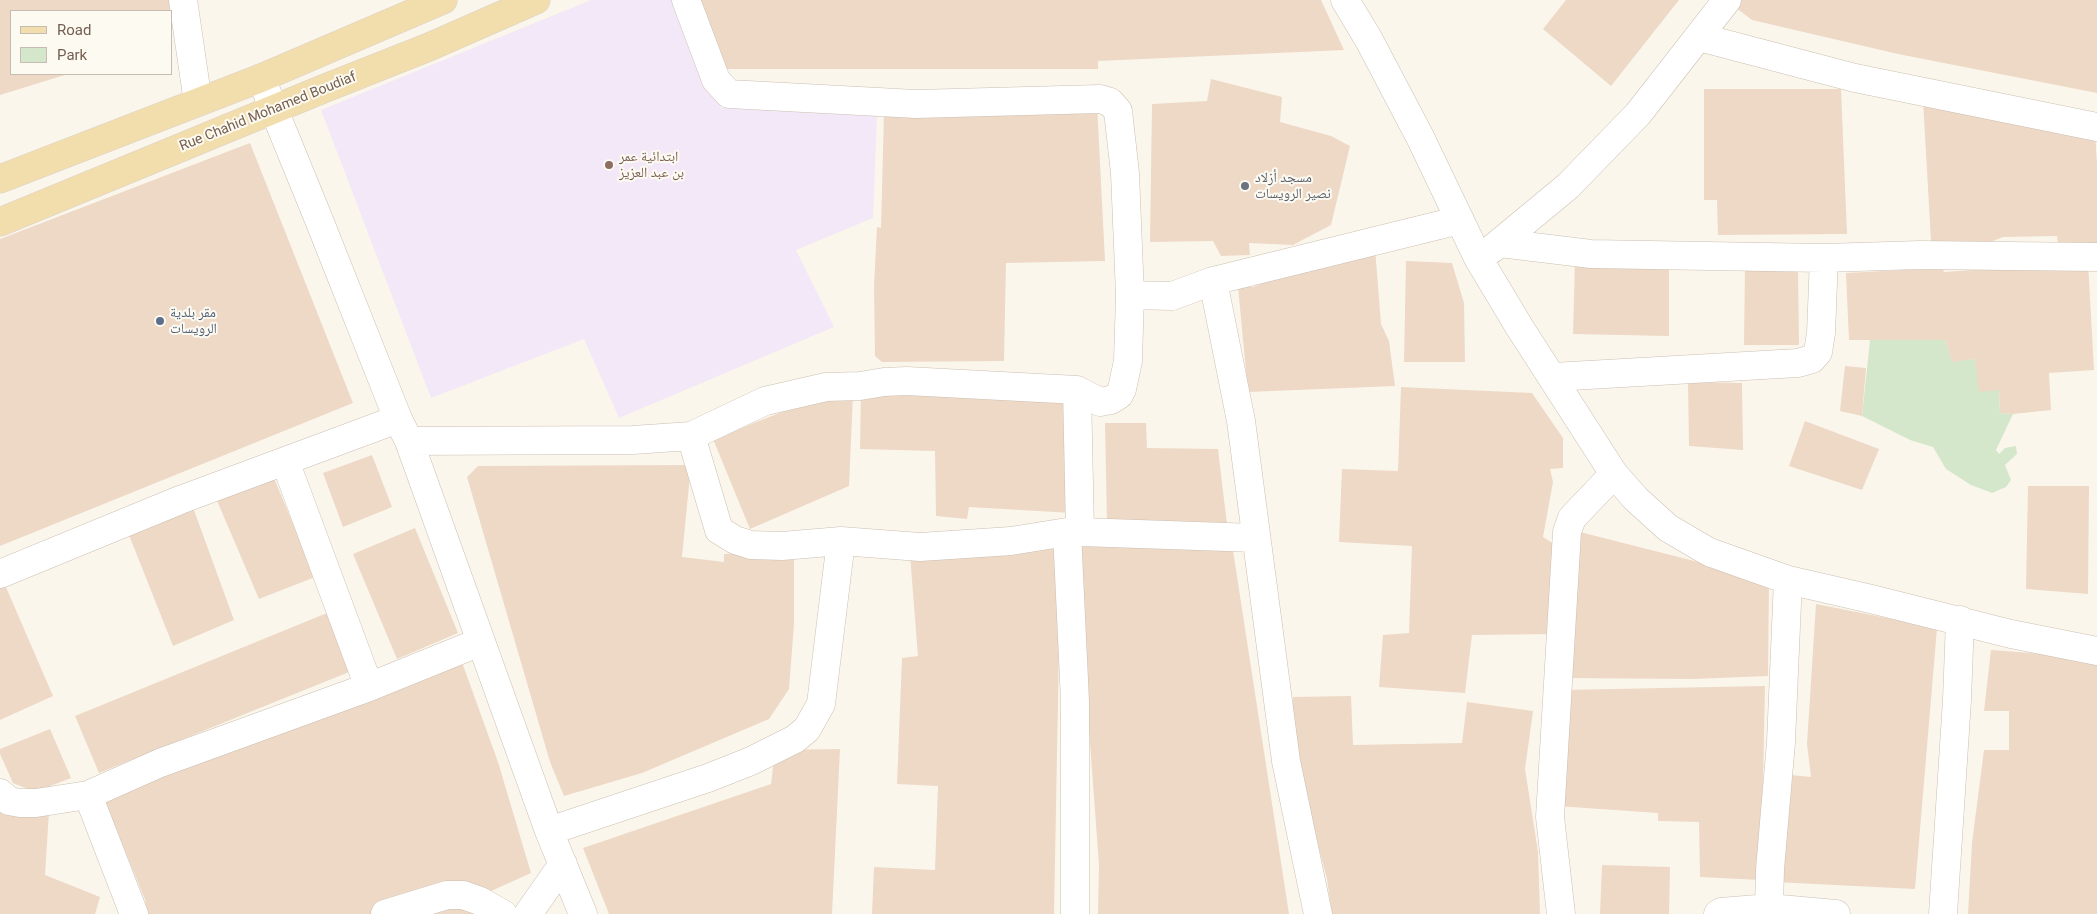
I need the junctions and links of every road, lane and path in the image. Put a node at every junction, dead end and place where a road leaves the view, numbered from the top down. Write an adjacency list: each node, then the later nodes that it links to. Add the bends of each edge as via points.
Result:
1 (183, 0): 9 (street)
2 (443, 0): 8 (main road)
3 (686, 0): 20 (street, via 716,80 729,94 916,104 1100,99 1110,102 1118,111 1125,173)
4 (1345, 0): 13 (street, via 1369,40)
5 (1727, 0): 7 (street)
6 (525, 2): 10 (main road, Rue Chahid Mohamed Boudiaf, via 428,47)
7 (1699, 37): 11 (street, via 1855,78); 15 (street, via 1638,114 1575,180)
8 (261, 78): 9 (main road); 10 (street)
9 (198, 102): 12 (main road)
10 (273, 109): 14 (main road, Rue Chahid Mohamed Boudiaf); 23 (street)
11 (2097, 127)
12 (0, 179)
13 (1460, 220): 17 (street); 19 (street)
14 (0, 222)
15 (1500, 243): 17 (street); 18 (street, via 1591,254)
16 (2097, 257): 18 (street, via 1920,254)
17 (1478, 258): 21 (street)
18 (1824, 258): 21 (street, via 1821,333 1818,352 1812,359 1798,363)
19 (1213, 281): 20 (street, via 1172,296); 28 (street, via 1242,421)
20 (1130, 295): 22 (street, via 1128,361 1120,396 1100,402)
21 (1553, 377): 26 (street)
22 (1077, 390): 24 (street, via 907,381 826,387 765,401); 27 (street)
23 (403, 430): 24 (street, via 633,440); 25 (street); 33 (street)
24 (691, 436): 29 (street, via 719,530 751,545)
25 (285, 461): 30 (street); 35 (street)
26 (1614, 474): 31 (street, via 1668,528 1709,552); 48 (street, via 1572,518 1567,532 1550,817)
27 (1073, 532): 28 (street); 29 (street, via 1011,541 920,547); 46 (street)
28 (1256, 538): 47 (street, via 1286,761)
29 (841, 541): 38 (street, via 821,704 807,729 795,739 751,761 708,778)
30 (0, 574)
31 (1788, 580): 32 (street); 40 (street)
32 (1960, 620): 34 (street); 51 (street)
33 (480, 642): 35 (street); 38 (street)
34 (2097, 651)
35 (369, 687): 37 (street, via 160,764)
36 (0, 793): 37 (street, via 9,801 20,803)
37 (88, 795): 41 (street)
38 (549, 831): 39 (street)
39 (562, 864): 44 (street); 45 (street)
40 (1769, 908): 49 (street); 50 (street)
41 (134, 914)
42 (385, 914): 43 (street, via 447,894 463,894)
43 (503, 914)
44 (528, 914)
45 (583, 914)
46 (1075, 914)
47 (1318, 914)
48 (1561, 914)
49 (1718, 914)
50 (1836, 914)
51 (1943, 914)

